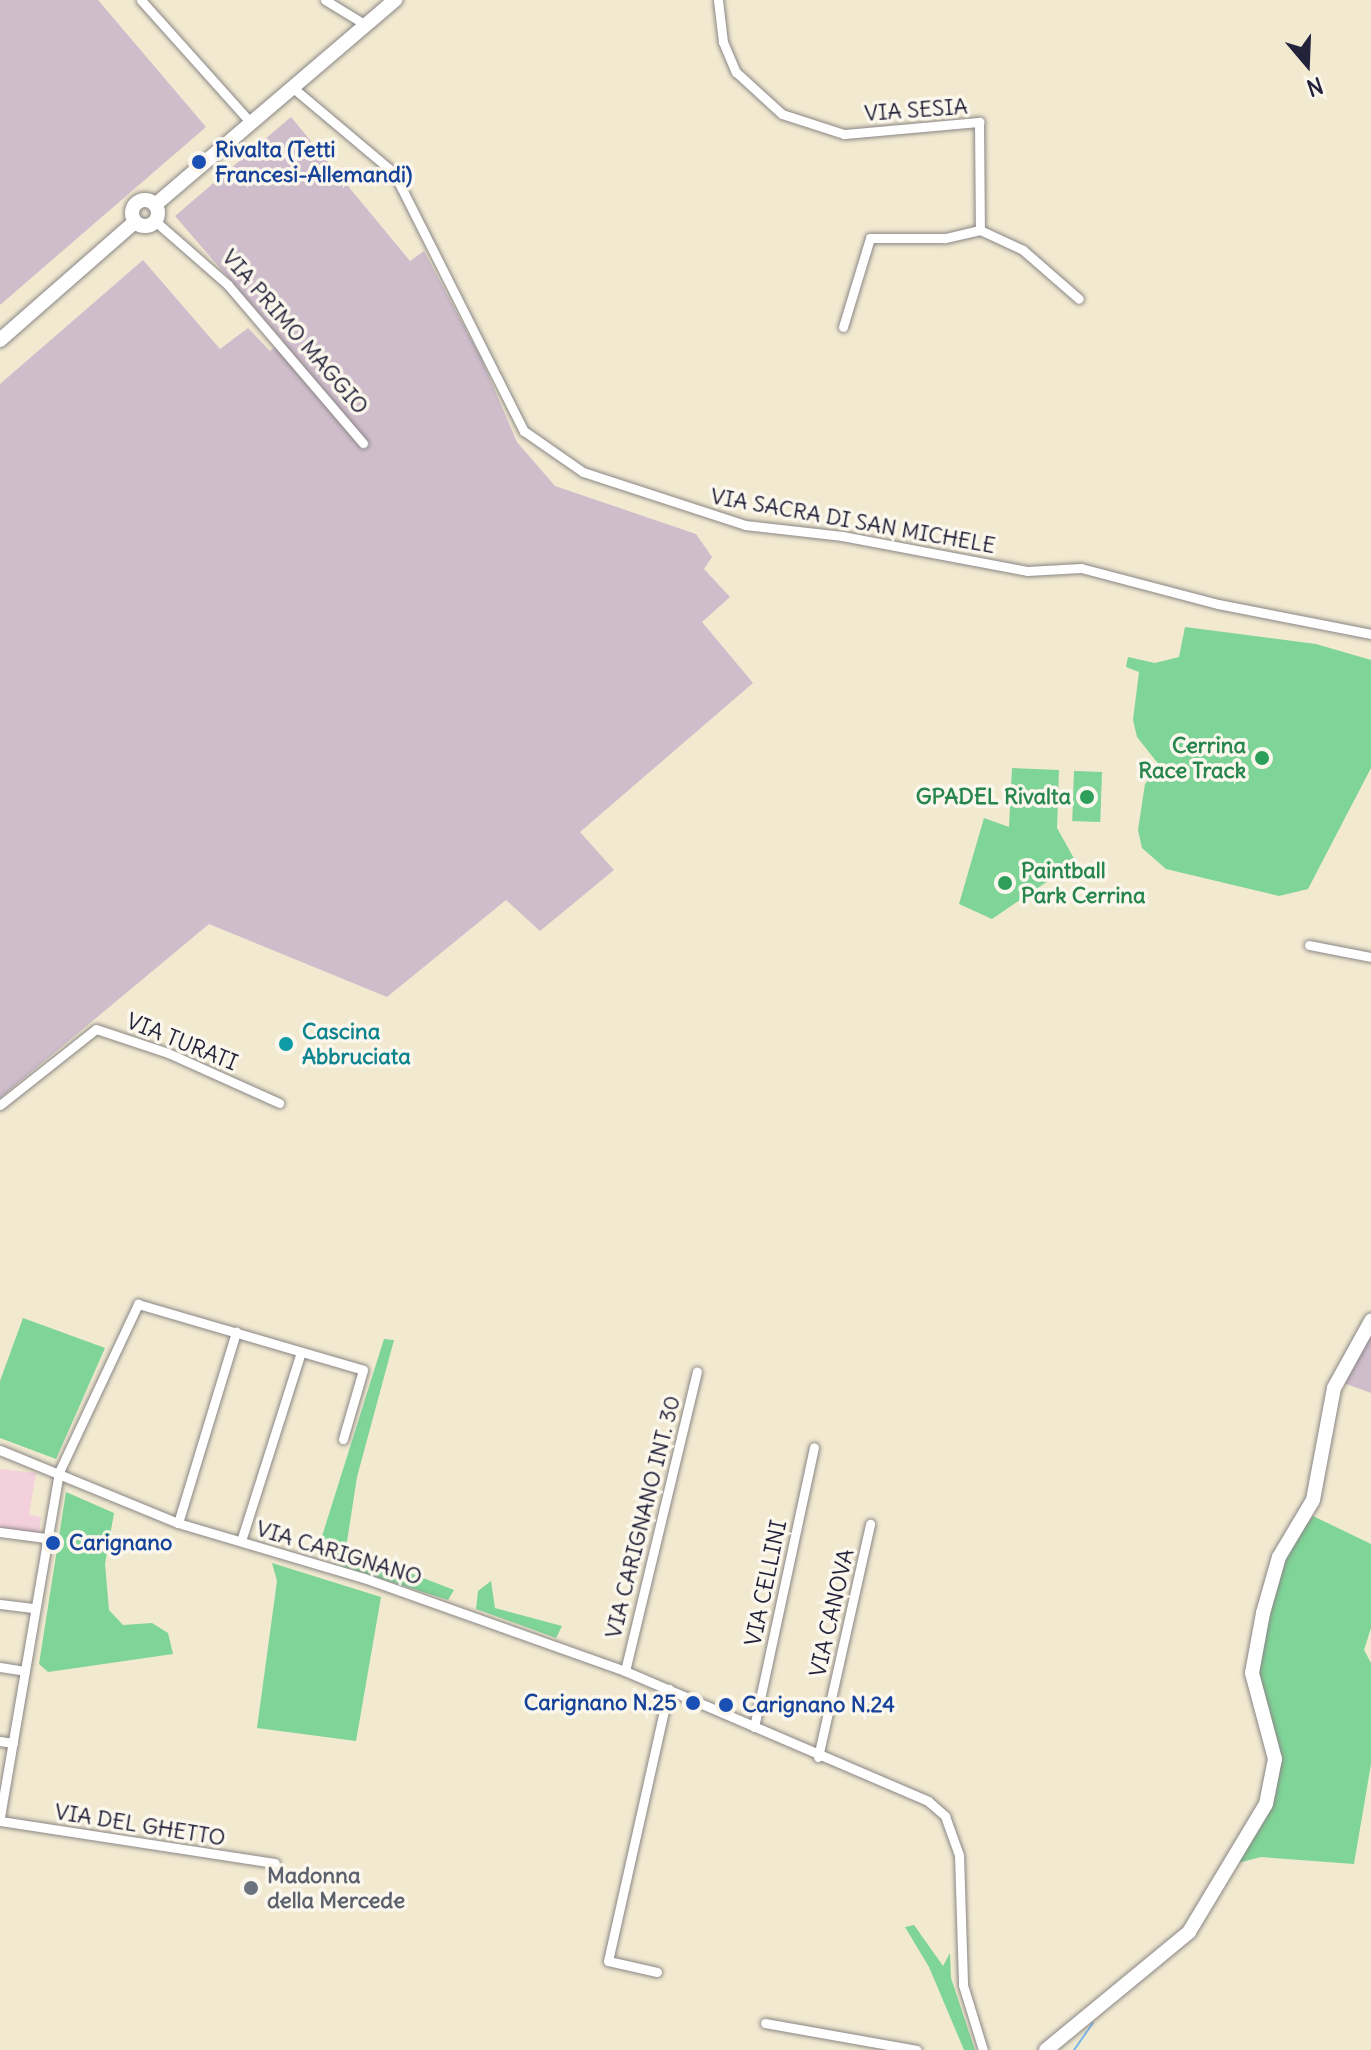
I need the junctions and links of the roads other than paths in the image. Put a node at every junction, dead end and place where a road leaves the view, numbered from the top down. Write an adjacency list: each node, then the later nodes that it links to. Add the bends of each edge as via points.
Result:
1 (141, 0): 7 (street)
2 (325, 0): 5 (street)
3 (395, 0): 5 (street)
4 (718, 0): 11 (street, VIA SESIA, via 723,42 736,72 782,114 844,134 979,122)
5 (366, 25): 6 (street)
6 (292, 87): 7 (street); 16 (street, VIA SACRA DI SAN MICHELE, via 394,173 524,431 583,472 637,494 745,525 842,536 1027,571 1081,568 1218,604)
7 (251, 123): 8 (street)
8 (155, 205): 9 (street); 10 (street, via 137,202 131,212)
9 (155, 221): 10 (street, via 144,226); 15 (street, VIA PRIMO MAGGIO, via 228,285)
10 (135, 222): 14 (street)
11 (980, 230): 12 (street, via 1023,250); 13 (street, via 944,238 870,238)
12 (1079, 299)
13 (843, 327)
14 (0, 340)
15 (363, 443)
16 (1371, 634)
17 (1309, 945): 18 (street)
18 (1371, 957)
19 (279, 1103): 20 (street, VIA TURATI, via 168,1053 96,1029)
20 (0, 1105)
21 (1371, 1321): 50 (street, via 1339,1376 1313,1500 1271,1579 1254,1658 1254,1692 1275,1759 1266,1804 1189,1932)
22 (236, 1332): 23 (street); 28 (street, via 138,1304); 29 (street)
23 (301, 1352): 25 (street, via 363,1370); 33 (street)
24 (697, 1372): 38 (street, VIA CARIGNANO INT. 30)
25 (343, 1439)
26 (814, 1447): 40 (street, VIA CELLINI)
27 (0, 1450): 28 (street, VIA CARIGNANO)
28 (59, 1472): 29 (street, VIA CARIGNANO); 32 (street)
29 (178, 1523): 33 (street, VIA CARIGNANO)
30 (870, 1524): 43 (street, VIA CANOVA)
31 (0, 1532): 32 (street)
32 (46, 1538): 35 (street)
33 (241, 1541): 38 (street, VIA CARIGNANO, via 364,1578)
34 (0, 1604): 35 (street)
35 (35, 1608): 37 (street)
36 (0, 1667): 37 (street)
37 (25, 1671): 42 (street)
38 (625, 1671): 39 (street, VIA CARIGNANO)
39 (669, 1689): 40 (street, VIA CARIGNANO); 46 (street, via 608,1961)
40 (754, 1727): 43 (street, VIA CARIGNANO)
41 (0, 1741): 42 (street)
42 (13, 1743): 44 (street)
43 (818, 1757): 49 (street, VIA CARIGNANO, via 928,1801 945,1816 959,1855 963,1985)
44 (0, 1816): 45 (street, VIA DEL GHETTO)
45 (275, 1863)
46 (657, 1972)
47 (765, 2023): 48 (street)
48 (917, 2050)
49 (982, 2050)
50 (1046, 2050)

